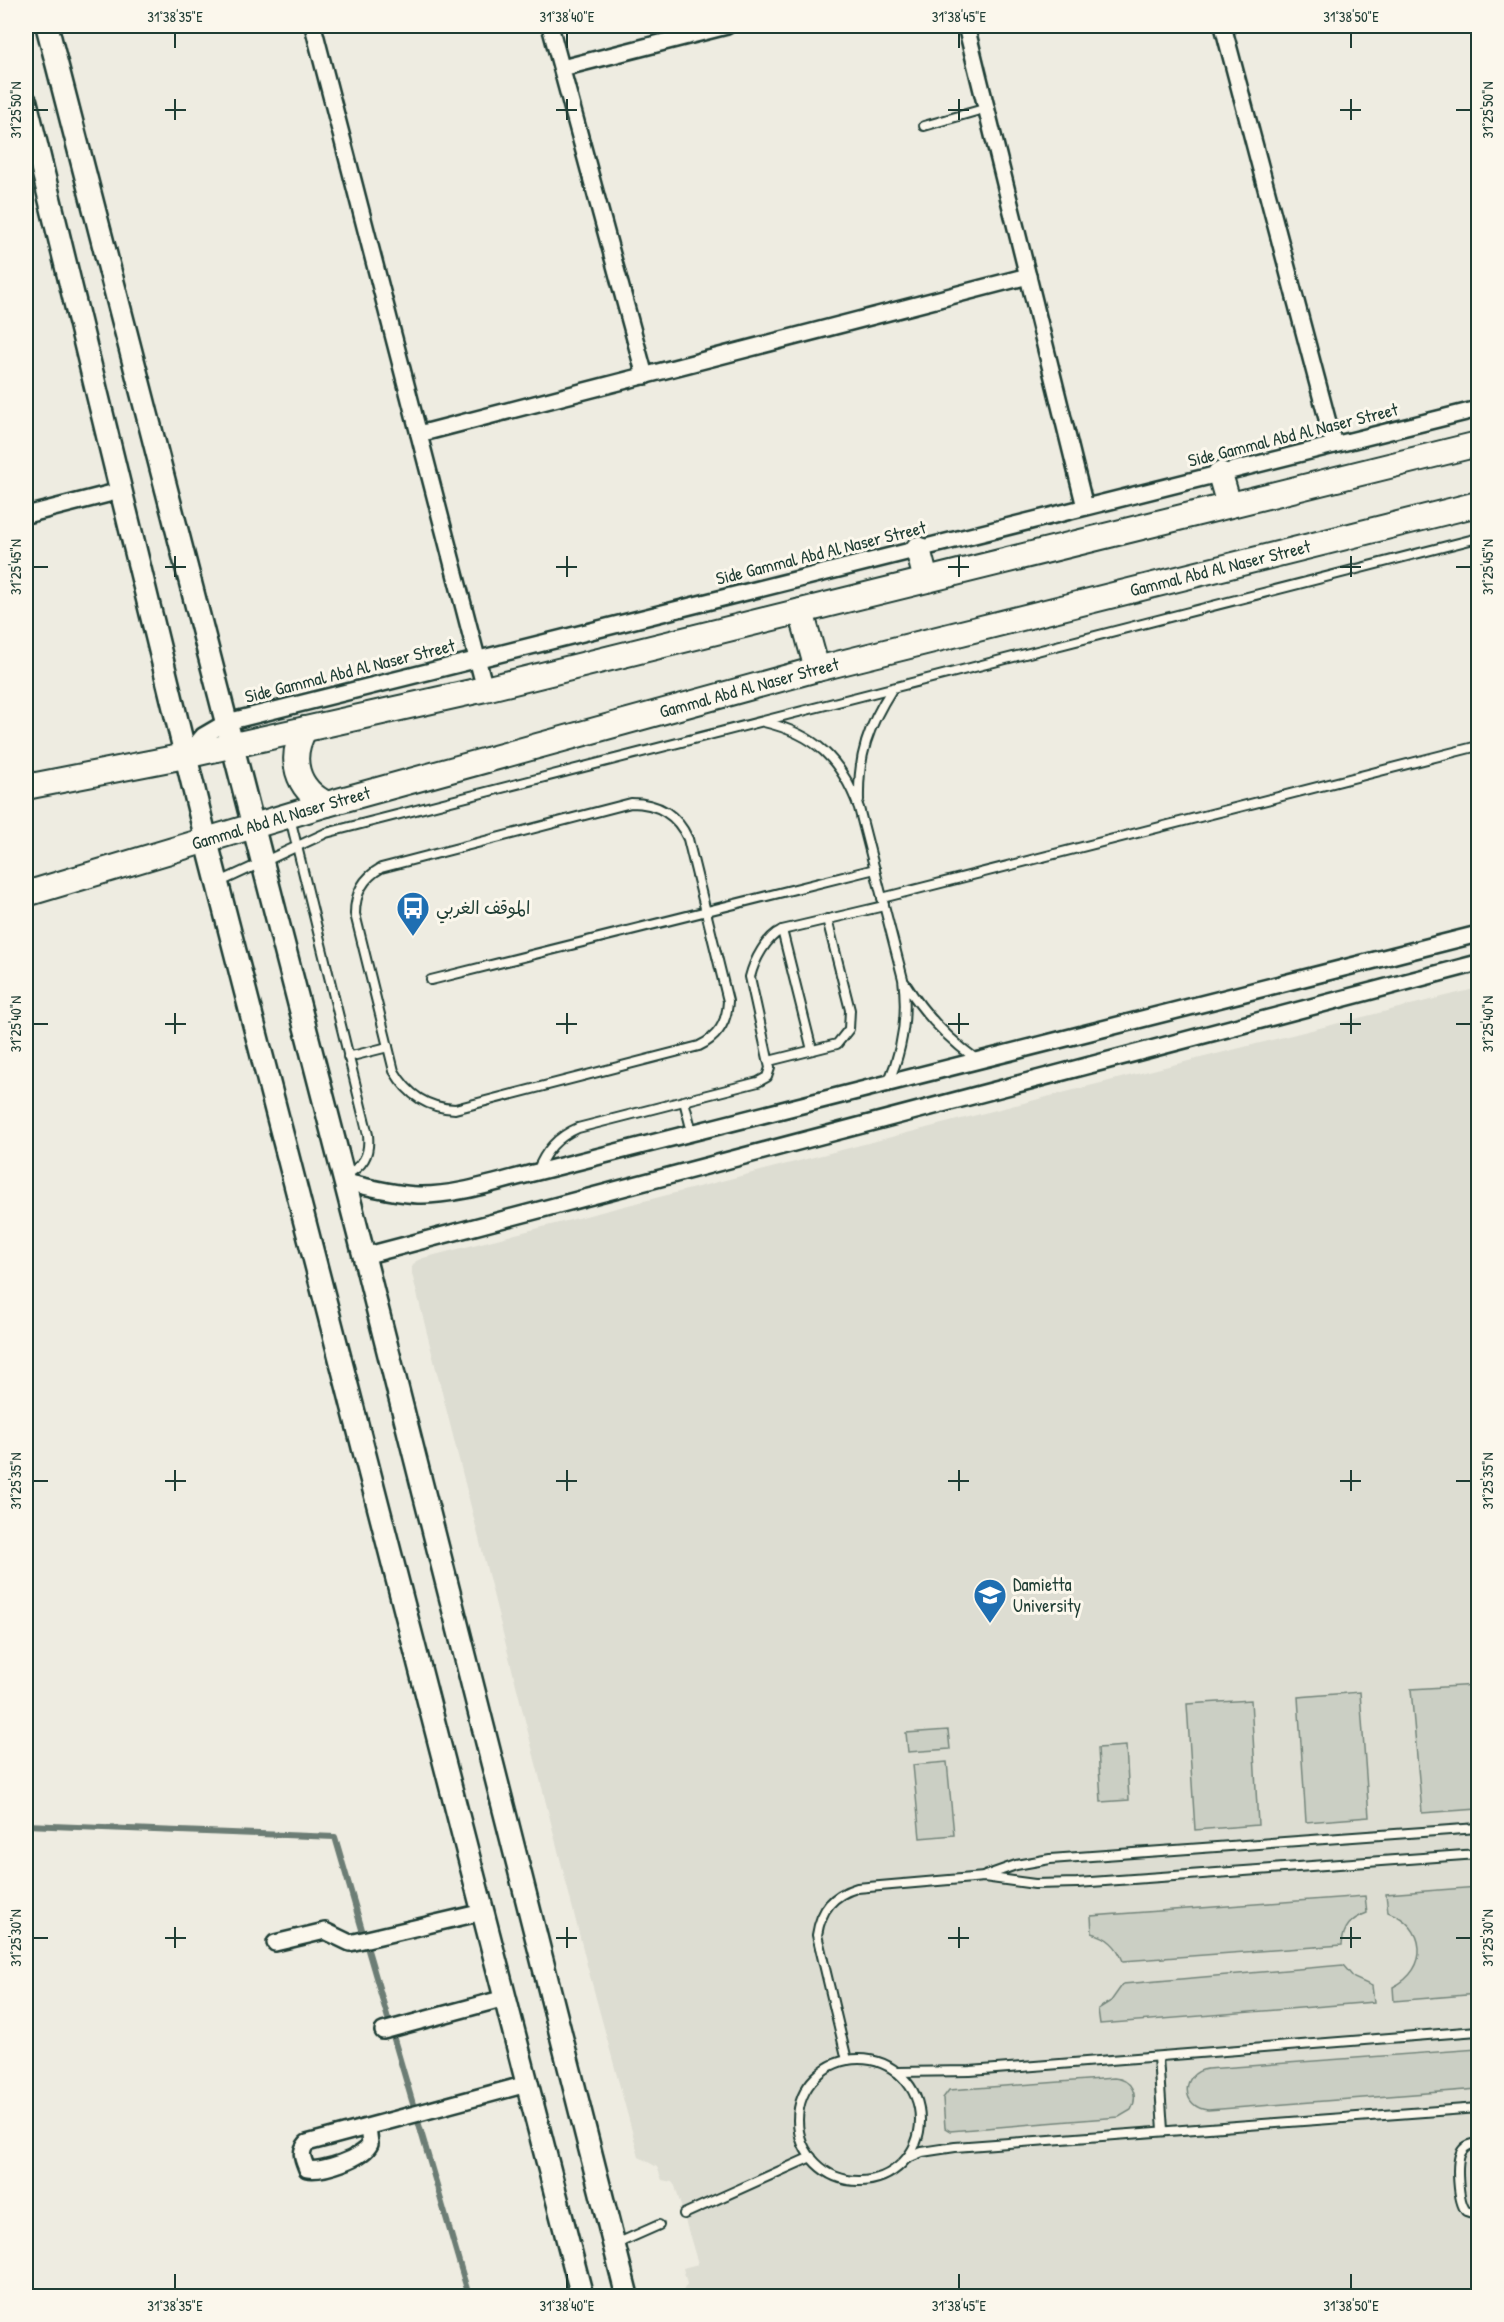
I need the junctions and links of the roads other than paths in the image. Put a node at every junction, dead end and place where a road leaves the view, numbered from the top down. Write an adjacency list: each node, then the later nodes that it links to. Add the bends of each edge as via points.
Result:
1 (47, 26): 32 (main road)
2 (313, 26): 14 (street)
3 (550, 26): 7 (street)
4 (727, 26): 7 (street)
5 (966, 26): 9 (street)
6 (1222, 26): 16 (street)
7 (562, 68): 12 (street)
8 (26, 102): 18 (main road)
9 (987, 108): 10 (lane); 11 (street)
10 (924, 126)
11 (1028, 276): 12 (street); 21 (street)
12 (645, 376): 14 (street)
13 (1479, 409): 16 (street, Side Gammal Abd Al Naser Street)
14 (419, 435): 27 (street)
15 (1479, 444): 20 (main road)
16 (1334, 445): 17 (street, Side Gammal Abd Al Naser Street)
17 (1220, 474): 20 (main road); 21 (street, Side Gammal Abd Al Naser Street)
18 (120, 491): 22 (street); 36 (main road)
19 (1479, 504): 28 (main road, Gammal Abd Al Naser Street)
20 (1229, 505): 25 (main road)
21 (1085, 507): 24 (street, Side Gammal Abd Al Naser Street)
22 (26, 515)
23 (1479, 538): 30 (lane)
24 (918, 549): 25 (main road); 27 (street, Side Gammal Abd Al Naser Street)
25 (926, 580): 26 (main road)
26 (801, 611): 28 (main road); 29 (main road)
27 (477, 659): 29 (street); 32 (street, Side Gammal Abd Al Naser Street)
28 (817, 669): 38 (main road, Gammal Abd Al Naser Street)
29 (485, 689): 33 (main road)
30 (892, 689): 31 (lane); 39 (lane, via 875,716 864,745 858,776)
31 (762, 721): 39 (lane, via 806,736 824,750 851,786); 43 (lane, via 326,833)
32 (226, 722): 34 (main road); 36 (street, Side Gammal Abd Al Naser Street, via 203,736)
33 (305, 729): 34 (main road); 38 (main road, via 297,747 296,767 310,794)
34 (233, 745): 36 (main road); 41 (main road)
35 (1479, 746): 48 (lane)
36 (185, 756): 37 (main road); 42 (main road)
37 (26, 787)
38 (327, 804): 40 (main road, Gammal Abd Al Naser Street)
39 (859, 808): 45 (lane)
40 (289, 815): 41 (main road, Gammal Abd Al Naser Street); 43 (lane)
41 (254, 825): 42 (main road, Gammal Abd Al Naser Street); 44 (main road)
42 (206, 839): 46 (main road); 47 (main road, Gammal Abd Al Naser Street)
43 (296, 846): 44 (lane); 58 (lane)
44 (262, 862): 46 (lane); 65 (main road)
45 (875, 869): 48 (lane); 49 (lane)
46 (219, 883): 70 (main road)
47 (26, 894)
48 (883, 902): 50 (lane); 54 (lane)
49 (706, 911): 55 (lane); 56 (lane, via 728,1001 725,1020 715,1036 699,1046 455,1109 434,1107 406,1090 394,1071); 56 (lane, via 684,831 673,816 642,803 620,805 381,868 357,892 355,914)
50 (827, 919): 51 (lane); 57 (lane, via 851,1019 837,1044)
51 (782, 930): 57 (lane); 60 (lane, via 770,939 750,977)
52 (1479, 934): 59 (street)
53 (1479, 963): 66 (street)
54 (903, 979): 59 (lane, via 928,1016); 61 (lane, via 904,1032)
55 (431, 980)
56 (388, 1047): 58 (lane)
57 (812, 1050): 60 (lane)
58 (348, 1057): 65 (lane, via 369,1145 363,1163)
59 (977, 1060): 61 (street)
60 (769, 1061): 62 (lane, via 769,1073 763,1080)
61 (888, 1083): 63 (street)
62 (684, 1101): 63 (lane); 64 (lane, via 570,1132 554,1143)
63 (692, 1132): 64 (street)
64 (537, 1172): 65 (street, via 443,1194 418,1195)
65 (344, 1179): 66 (main road)
66 (364, 1256): 88 (main road)
67 (1479, 1828): 69 (lane, via 1050,1859 1016,1865)
68 (1479, 1854): 69 (lane, via 1077,1883 1035,1884)
69 (984, 1877): 76 (lane, via 857,1888 844,1892 824,1909 817,1935)
70 (483, 1912): 71 (street, via 350,1943 325,1931); 72 (main road)
71 (275, 1943)
72 (505, 1998): 73 (street); 78 (main road)
73 (383, 2031)
74 (1479, 2031): 75 (lane)
75 (1158, 2057): 77 (lane); 81 (lane)
76 (848, 2060): 77 (lane, via 873,2060); 83 (lane, via 825,2070 802,2098 800,2135)
77 (897, 2072): 84 (lane, via 913,2090 921,2113 919,2137)
78 (527, 2084): 80 (street); 89 (main road)
79 (1479, 2108): 81 (lane)
80 (368, 2127)
81 (1163, 2130): 84 (lane, via 946,2148)
82 (1479, 2143): 86 (lane, via 1462,2151 1458,2164 1462,2207)
83 (811, 2157): 84 (lane, via 835,2176 853,2181 889,2174); 85 (lane)
84 (908, 2158)
85 (684, 2214)
86 (1479, 2215)
87 (659, 2225): 88 (lane)
88 (614, 2245): 90 (main road)
89 (582, 2296)
90 (627, 2296)

